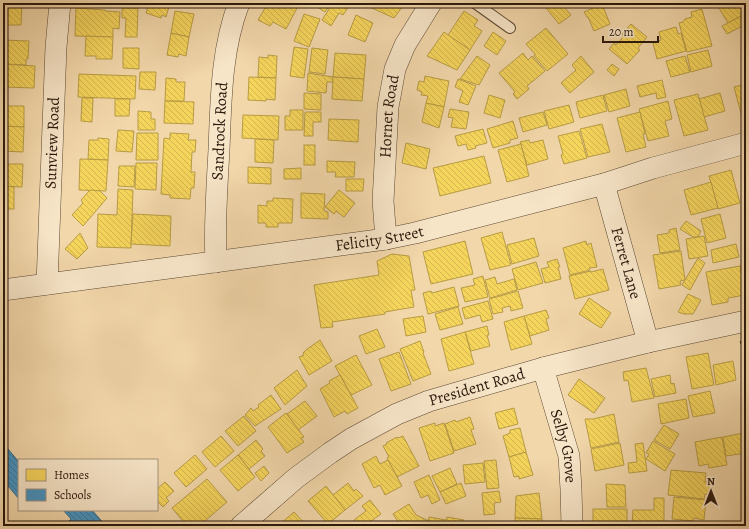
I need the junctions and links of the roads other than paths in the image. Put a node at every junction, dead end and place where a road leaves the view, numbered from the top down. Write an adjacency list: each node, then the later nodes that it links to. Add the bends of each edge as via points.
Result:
1 (60, 3): 10 (street, Sunview Road, via 56,46)
2 (239, 3): 9 (street, Sandrock Road, via 228,38 221,90 215,219)
3 (431, 3): 8 (street, Hornet Road, via 405,45 395,69 388,107 382,202)
4 (475, 3): 5 (lane)
5 (510, 28)
6 (746, 143): 7 (street, Felicity Street)
7 (604, 184): 8 (street, Felicity Street, via 415,234); 13 (street, Ferret Lane)
8 (386, 239): 9 (street, Felicity Street)
9 (216, 262): 10 (street, Felicity Street)
10 (47, 284): 11 (street, Felicity Street)
11 (3, 290)
12 (746, 322): 13 (street, President Road)
13 (648, 342): 14 (street, President Road)
14 (543, 368): 15 (street, President Road, via 429,401 374,425 296,478); 16 (street, Selby Grove, via 569,456)
15 (241, 526)
16 (572, 526)

